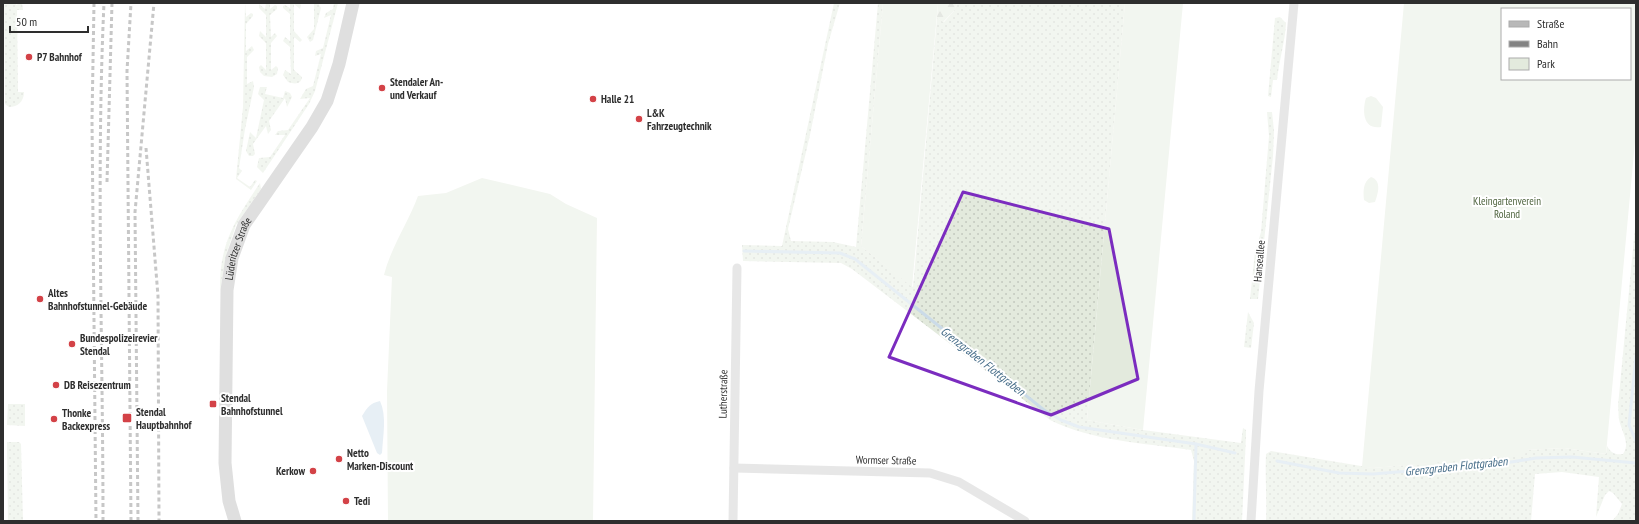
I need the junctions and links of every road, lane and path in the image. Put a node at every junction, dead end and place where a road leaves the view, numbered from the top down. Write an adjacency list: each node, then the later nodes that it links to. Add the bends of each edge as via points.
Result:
1 (353, 3): 5 (main road, Lüderitzer Straße, via 339,64 327,100 312,127 244,225 232,258 226,298 225,463 228,495)
2 (1294, 3): 8 (street, Hanseallee, via 1259,391)
3 (737, 268): 4 (street, Lutherstraße)
4 (734, 468): 6 (street, Lutherstraße); 7 (street, Wormser Straße, via 930,473 959,482)
5 (235, 521)
6 (733, 521)
7 (1025, 521)
8 (1251, 521)

